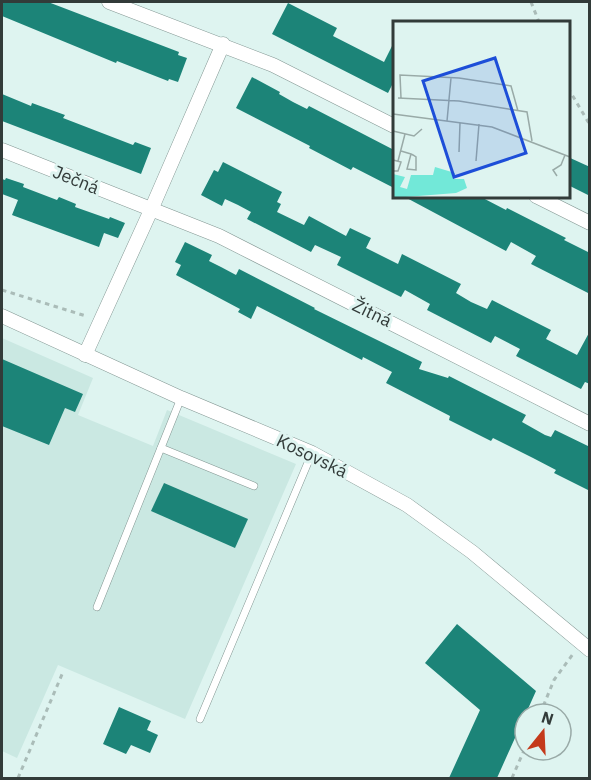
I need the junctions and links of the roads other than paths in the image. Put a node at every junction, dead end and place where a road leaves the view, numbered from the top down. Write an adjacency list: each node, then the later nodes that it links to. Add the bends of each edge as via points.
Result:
1 (109, 2): 2 (street)
2 (223, 44): 3 (street); 6 (street)
3 (393, 125)
4 (2, 150): 6 (street, Ječná)
5 (540, 198): 7 (street)
6 (151, 210): 9 (street); 11 (street, Žitná, via 219,236)
7 (590, 224)
8 (2, 316): 9 (street, Kosovská)
9 (85, 355): 10 (street, Kosovská)
10 (181, 398): 12 (lane); 13 (street, Kosovská)
11 (590, 424)
12 (161, 448): 14 (lane); 15 (lane)
13 (312, 453): 16 (street, Kosovská, via 407,505 472,552); 17 (lane)
14 (254, 486)
15 (98, 607)
16 (586, 647)
17 (201, 719)

